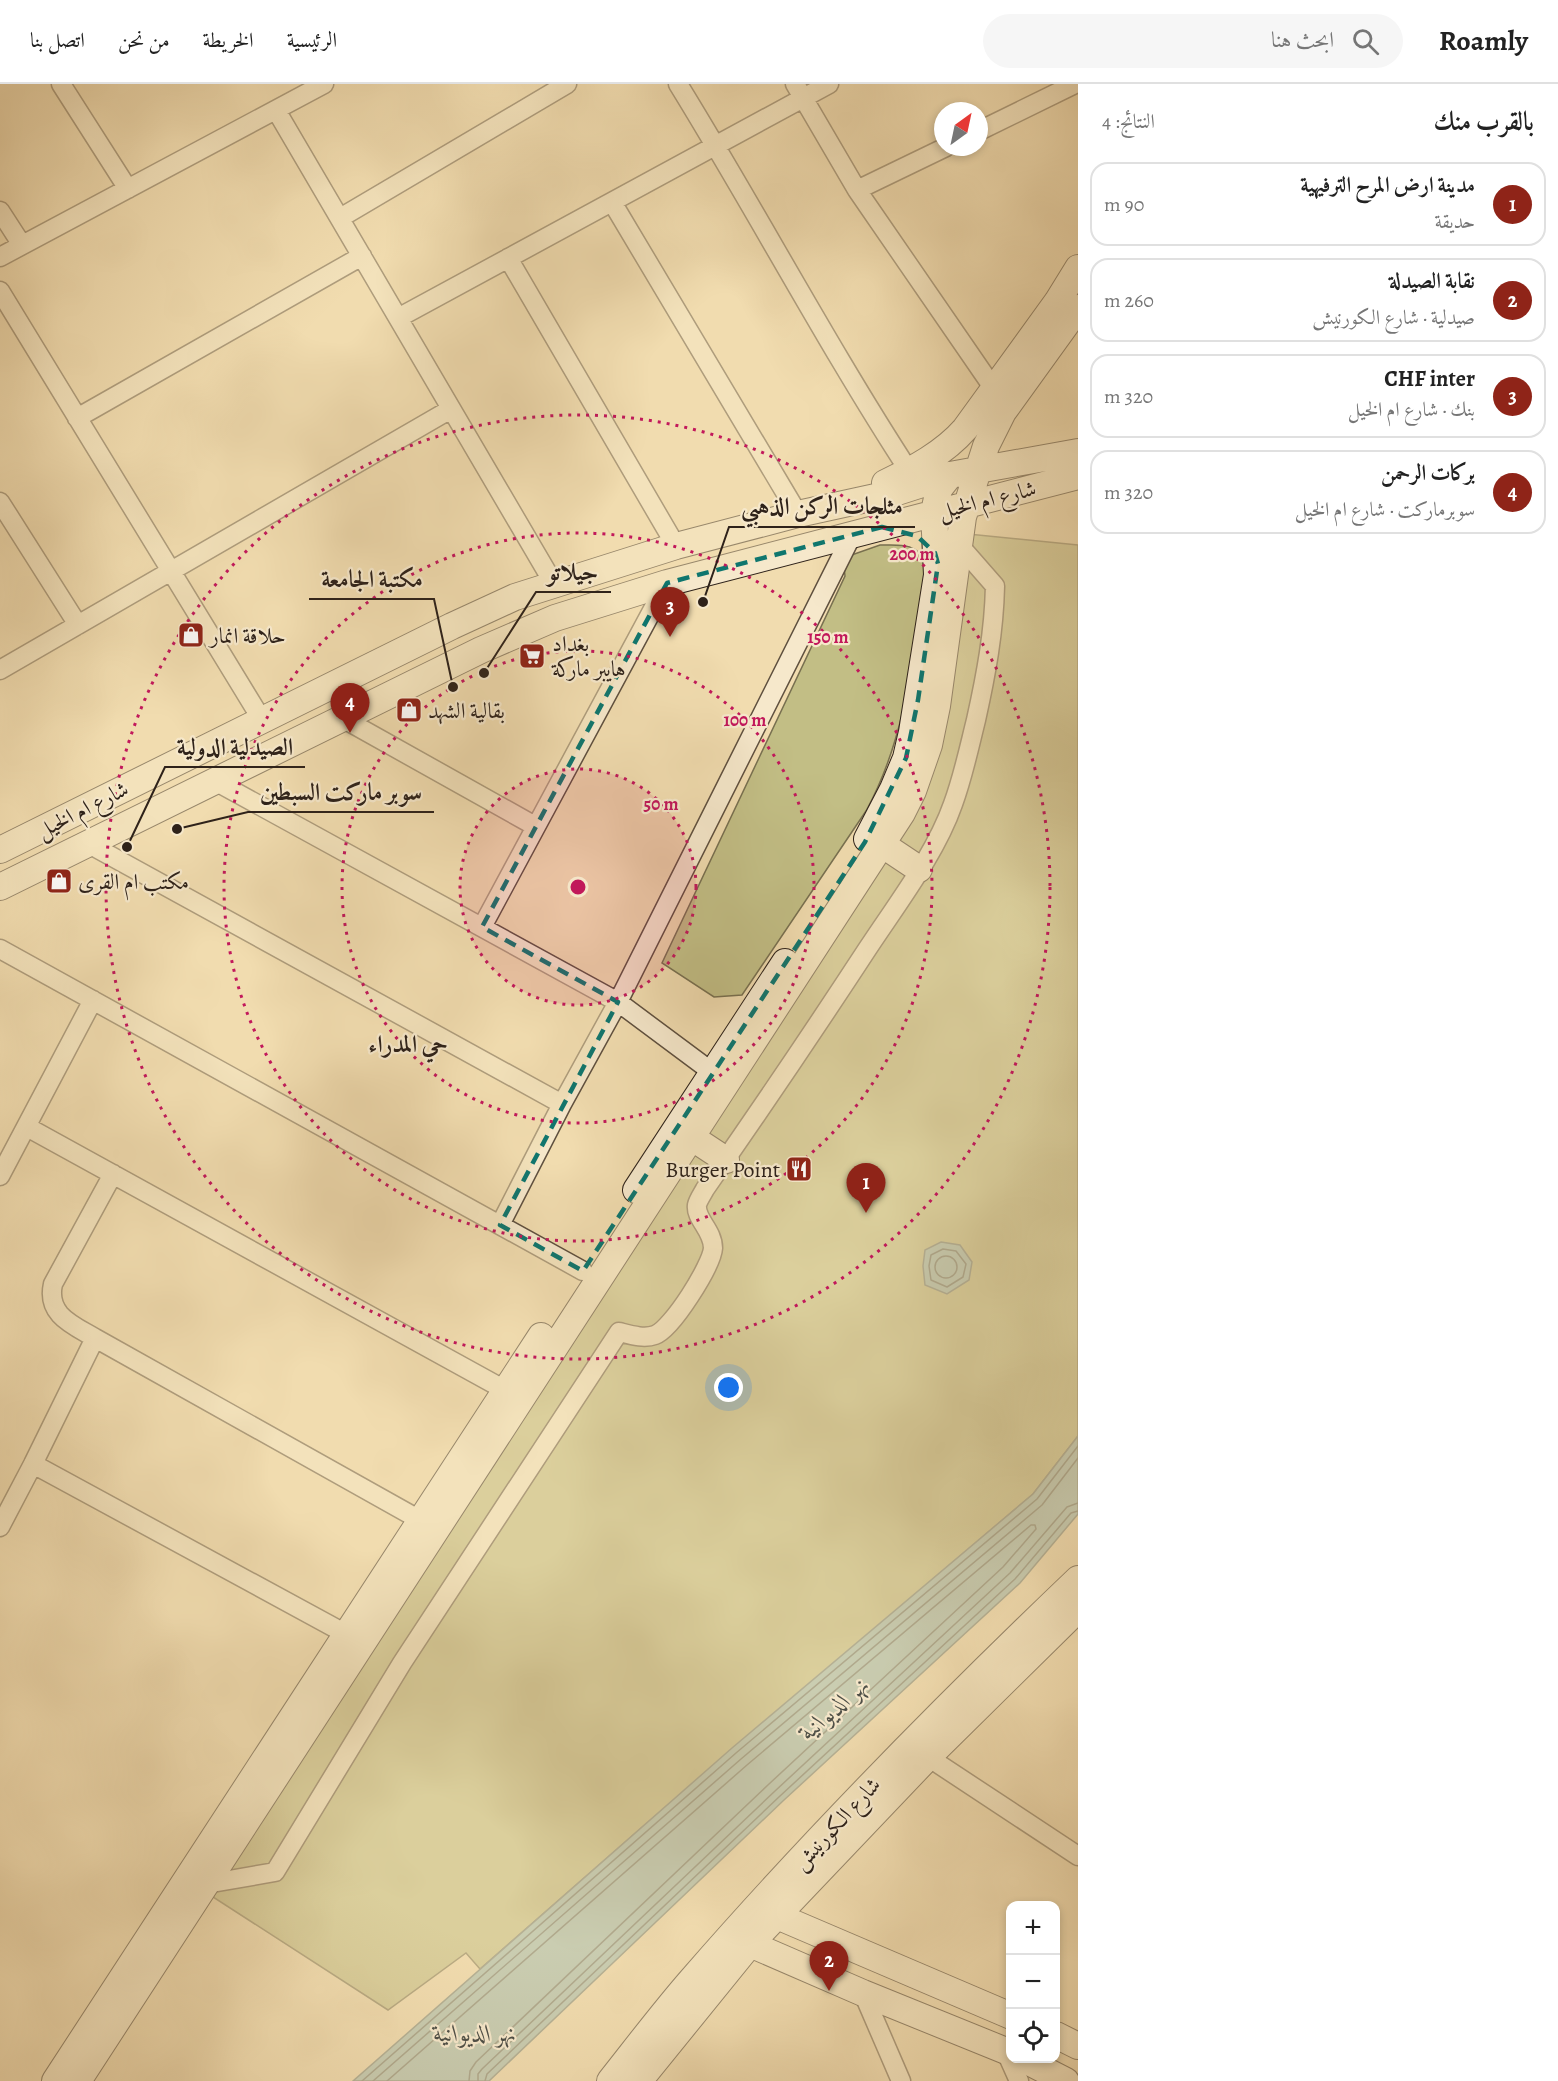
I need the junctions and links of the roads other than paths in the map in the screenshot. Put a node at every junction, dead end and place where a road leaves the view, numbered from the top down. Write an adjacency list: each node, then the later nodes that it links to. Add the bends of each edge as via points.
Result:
1 (61, 84): 12 (street)
2 (324, 84): 8 (street)
3 (678, 84): 10 (street)
4 (829, 84): 7 (street)
5 (1075, 84): 9 (street)
6 (556, 87): 16 (street)
7 (799, 91): 10 (street); 13 (street)
8 (276, 110): 12 (street); 16 (street)
9 (988, 127)
10 (716, 146): 14 (street); 31 (street)
11 (934, 153): 13 (street)
12 (128, 189): 17 (street)
13 (857, 190): 25 (street)
14 (612, 202): 20 (street); 39 (street)
15 (0, 211): 17 (street)
16 (340, 218): 18 (street)
17 (22, 245): 19 (street)
18 (362, 256): 24 (street); 27 (street)
19 (0, 257)
20 (508, 258): 24 (street); 43 (street)
21 (1078, 268): 25 (main road)
22 (0, 291): 27 (street)
23 (1078, 308): 25 (main road)
24 (398, 318): 26 (street)
25 (1001, 396): 29 (main road, via 1001,443 1016,452); 30 (main road); 31 (main road, via 957,438)
26 (451, 409): 45 (street); 46 (street)
27 (78, 418): 45 (street)
28 (1078, 452): 29 (main road, شارع ام الخيل)
29 (1047, 458): 30 (main road, شارع ام الخيل)
30 (978, 470): 32 (main road, شارع ام الخيل); 36 (main road)
31 (909, 471): 37 (main road)
32 (950, 475): 37 (main road, شارع ام الخيل); 38 (main road, via 939,489)
33 (1078, 476): 34 (main road, شارع ام الخيل)
34 (994, 498): 36 (main road, شارع ام الخيل); 42 (main road, via 976,513)
35 (0, 502): 48 (street)
36 (967, 505): 38 (main road, شارع ام الخيل); 42 (main road)
37 (828, 509): 39 (main road, شارع ام الخيل)
38 (934, 513): 40 (main road, شارع ام الخيل); 44 (main road)
39 (798, 514): 43 (main road, شارع ام الخيل)
40 (882, 527): 41 (main road, شارع ام الخيل); 44 (main road, via 917,536 935,553)
41 (852, 535): 47 (main road, شارع ام الخيل); 62 (street)
42 (960, 538): 55 (main road, via 929,745 913,791); 57 (street, via 995,586 991,646 969,751 953,805)
43 (676, 546): 46 (main road, شارع ام الخيل)
44 (938, 564): 63 (main road, via 916,711 906,758 893,789 865,842)
45 (171, 571): 48 (street); 51 (street)
46 (554, 584): 51 (main road, شارع ام الخيل, via 452,626)
47 (666, 584): 50 (main road, شارع ام الخيل, via 536,625); 53 (street)
48 (78, 624): 49 (street)
49 (0, 670)
50 (342, 718): 52 (main road, شارع ام الخيل); 53 (street)
51 (262, 720): 56 (main road, شارع ام الخيل)
52 (215, 781): 54 (main road, شارع ام الخيل); 59 (street)
53 (535, 826): 59 (street)
54 (89, 844): 58 (main road, شارع ام الخيل); 64 (street)
55 (883, 844): 57 (main road); 66 (main road)
56 (0, 850)
57 (919, 869): 67 (street)
58 (0, 887)
59 (482, 927): 62 (street)
60 (0, 949): 61 (street)
61 (93, 1000): 65 (street); 70 (street)
62 (618, 1002): 63 (street); 64 (street)
63 (712, 1072): 71 (main road)
64 (562, 1104): 70 (street)
65 (27, 1127): 68 (street); 69 (street)
66 (691, 1137): 67 (main road); 82 (main road)
67 (726, 1160): 82 (street, via 697,1205 713,1244 712,1258 669,1325 656,1334 639,1337 619,1332 402,1663 275,1872)
68 (113, 1174): 72 (street, via 51,1292 53,1306 62,1318); 73 (street)
69 (0, 1176)
70 (500, 1225): 71 (street)
71 (583, 1271): 73 (main road)
72 (95, 1338): 74 (street); 75 (street)
73 (505, 1390): 75 (main road)
74 (33, 1464): 76 (street); 79 (street)
75 (420, 1520): 79 (main road)
76 (0, 1527)
77 (1078, 1579): 83 (main road, شارع الكورنيش, via 910,1744)
78 (1078, 1609): 80 (main road, شارع الكورنيش)
79 (346, 1634): 93 (main road)
80 (928, 1757): 81 (street); 83 (main road, شارع الكورنيش)
81 (1076, 1849)
82 (206, 1884): 94 (main road)
83 (769, 1910): 84 (main road, شارع الكورنيش); 86 (main road)
84 (742, 1938): 85 (main road); 92 (main road, شارع الكورنيش); 95 (main road, شارع الكورنيش, via 691,1980)
85 (863, 1993): 89 (main road); 96 (street)
86 (1006, 2014)
87 (1060, 2037): 88 (main road)
88 (1078, 2046)
89 (1006, 2051)
90 (1015, 2063): 97 (street)
91 (1031, 2063): 98 (main road)
92 (649, 2077)
93 (55, 2081)
94 (78, 2081)
95 (610, 2081)
96 (901, 2081)
97 (1019, 2081)
98 (1066, 2081)

